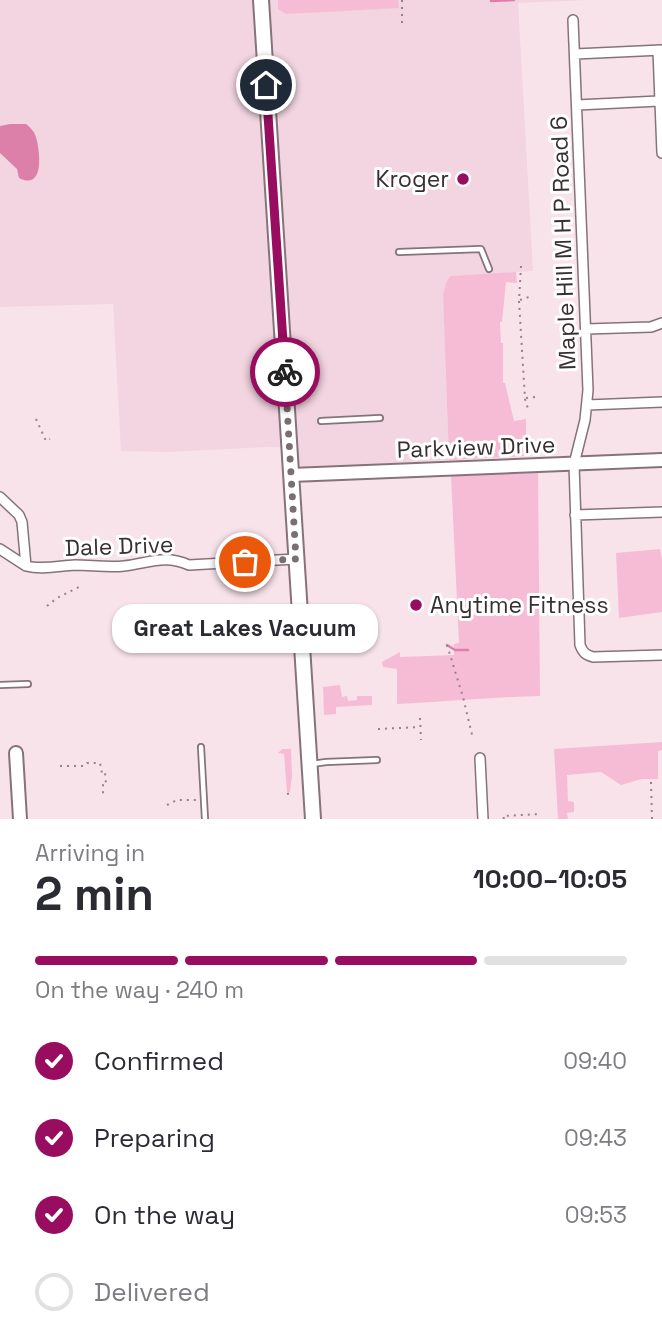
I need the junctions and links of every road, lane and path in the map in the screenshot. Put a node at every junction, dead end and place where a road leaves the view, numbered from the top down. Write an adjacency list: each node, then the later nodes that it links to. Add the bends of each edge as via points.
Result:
1 (261, 0): 28 (main road)
2 (402, 0): 4 (path)
3 (573, 20): 6 (street, Maple Hill M H P Road 6)
4 (402, 23)
5 (660, 50): 6 (street); 7 (street)
6 (575, 54): 8 (street, Maple Hill M H P Road 6)
7 (659, 101): 8 (street); 9 (street)
8 (577, 105): 16 (street, Maple Hill M H P Road 6)
9 (662, 153)
10 (399, 252): 12 (lane, via 481,249)
11 (521, 266): 14 (path)
12 (488, 269)
13 (529, 297): 14 (path)
14 (519, 301): 18 (path)
15 (662, 323): 16 (street)
16 (586, 329): 20 (street, Maple Hill M H P Road 6)
17 (535, 397): 18 (path)
18 (525, 398): 21 (path)
19 (662, 402): 20 (street)
20 (587, 405): 27 (street, Maple Hill M H P Road 6)
21 (529, 412)
22 (380, 418): 24 (lane)
23 (36, 419): 25 (path, via 46,441)
24 (321, 421)
25 (50, 439)
26 (662, 460): 27 (street, Parkview Drive)
27 (574, 464): 28 (street, Parkview Drive); 31 (street, Maple Hill M H P Road 6)
28 (291, 475): 33 (main road)
29 (0, 497): 34 (street, via 22,522)
30 (662, 512): 31 (street)
31 (575, 515): 38 (street, Maple Hill M H P Road 6, via 582,651 593,657)
32 (0, 549): 34 (street)
33 (296, 559): 34 (street, Dale Drive, via 189,565 156,559 122,566); 50 (main road)
34 (26, 566)
35 (80, 586): 36 (path)
36 (47, 606)
37 (447, 645): 44 (path)
38 (662, 655)
39 (28, 684): 40 (lane)
40 (0, 685)
41 (420, 718): 42 (path)
42 (420, 727): 43 (path); 45 (path)
43 (378, 729)
44 (474, 738)
45 (421, 740)
46 (201, 747): 54 (lane)
47 (16, 753): 58 (street)
48 (480, 758): 61 (street)
49 (377, 760): 50 (lane)
50 (310, 764): 60 (main road)
51 (60, 766): 53 (path, via 100,763 106,772)
52 (651, 782): 64 (path)
53 (103, 793)
54 (204, 800): 55 (path, via 177,800); 59 (lane)
55 (167, 805)
56 (531, 814): 57 (path); 62 (path); 63 (path)
57 (541, 814)
58 (20, 819)
59 (205, 819)
60 (313, 819)
61 (483, 819)
62 (504, 819)
63 (531, 819)
64 (652, 819)

